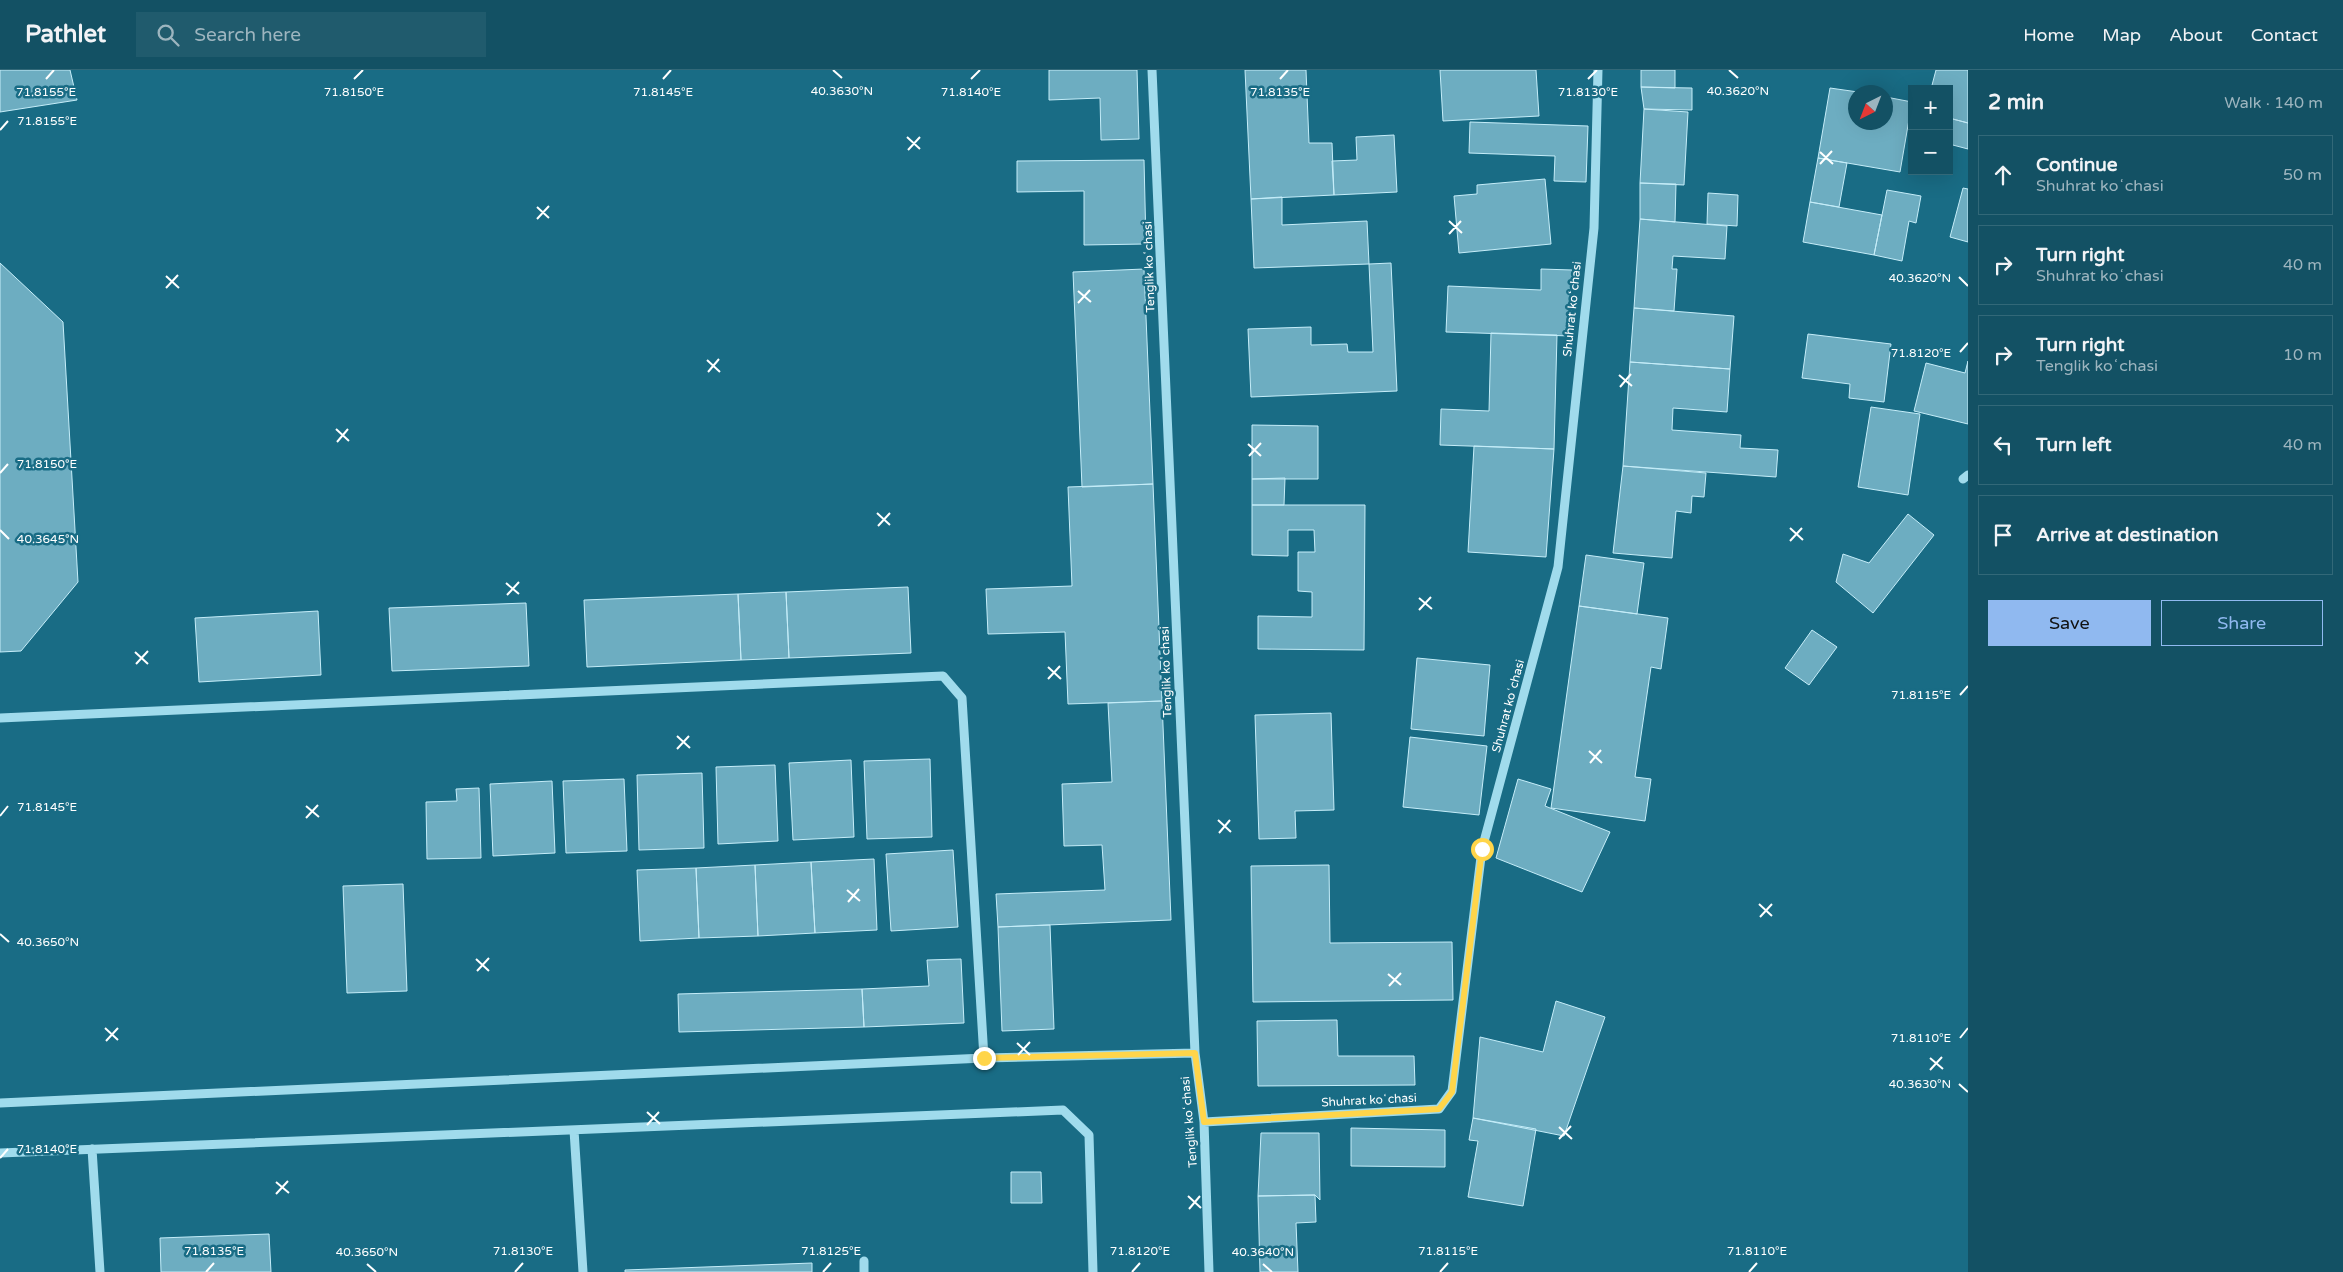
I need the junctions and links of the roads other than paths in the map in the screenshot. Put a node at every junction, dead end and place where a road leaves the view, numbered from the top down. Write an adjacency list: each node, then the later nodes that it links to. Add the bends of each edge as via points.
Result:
1 (1152, 70): 4 (street, Tenglik koʻchasi)
2 (1598, 70): 7 (street, Shuhrat koʻchasi, via 1594,228 1558,567 1482,849 1452,1092 1439,1109)
3 (0, 718): 5 (street, via 943,676 962,698)
4 (1195, 1053): 5 (street); 7 (street, Tenglik koʻchasi)
5 (984, 1058): 6 (street)
6 (0, 1103)
7 (1204, 1122): 16 (street, Tenglik koʻchasi)
8 (574, 1130): 9 (street); 13 (street); 15 (street, via 1063,1110 1089,1135)
9 (92, 1149): 10 (street); 12 (street)
10 (0, 1153)
11 (864, 1261): 14 (street)
12 (100, 1272)
13 (583, 1272)
14 (864, 1272)
15 (1094, 1272)
16 (1209, 1272)

